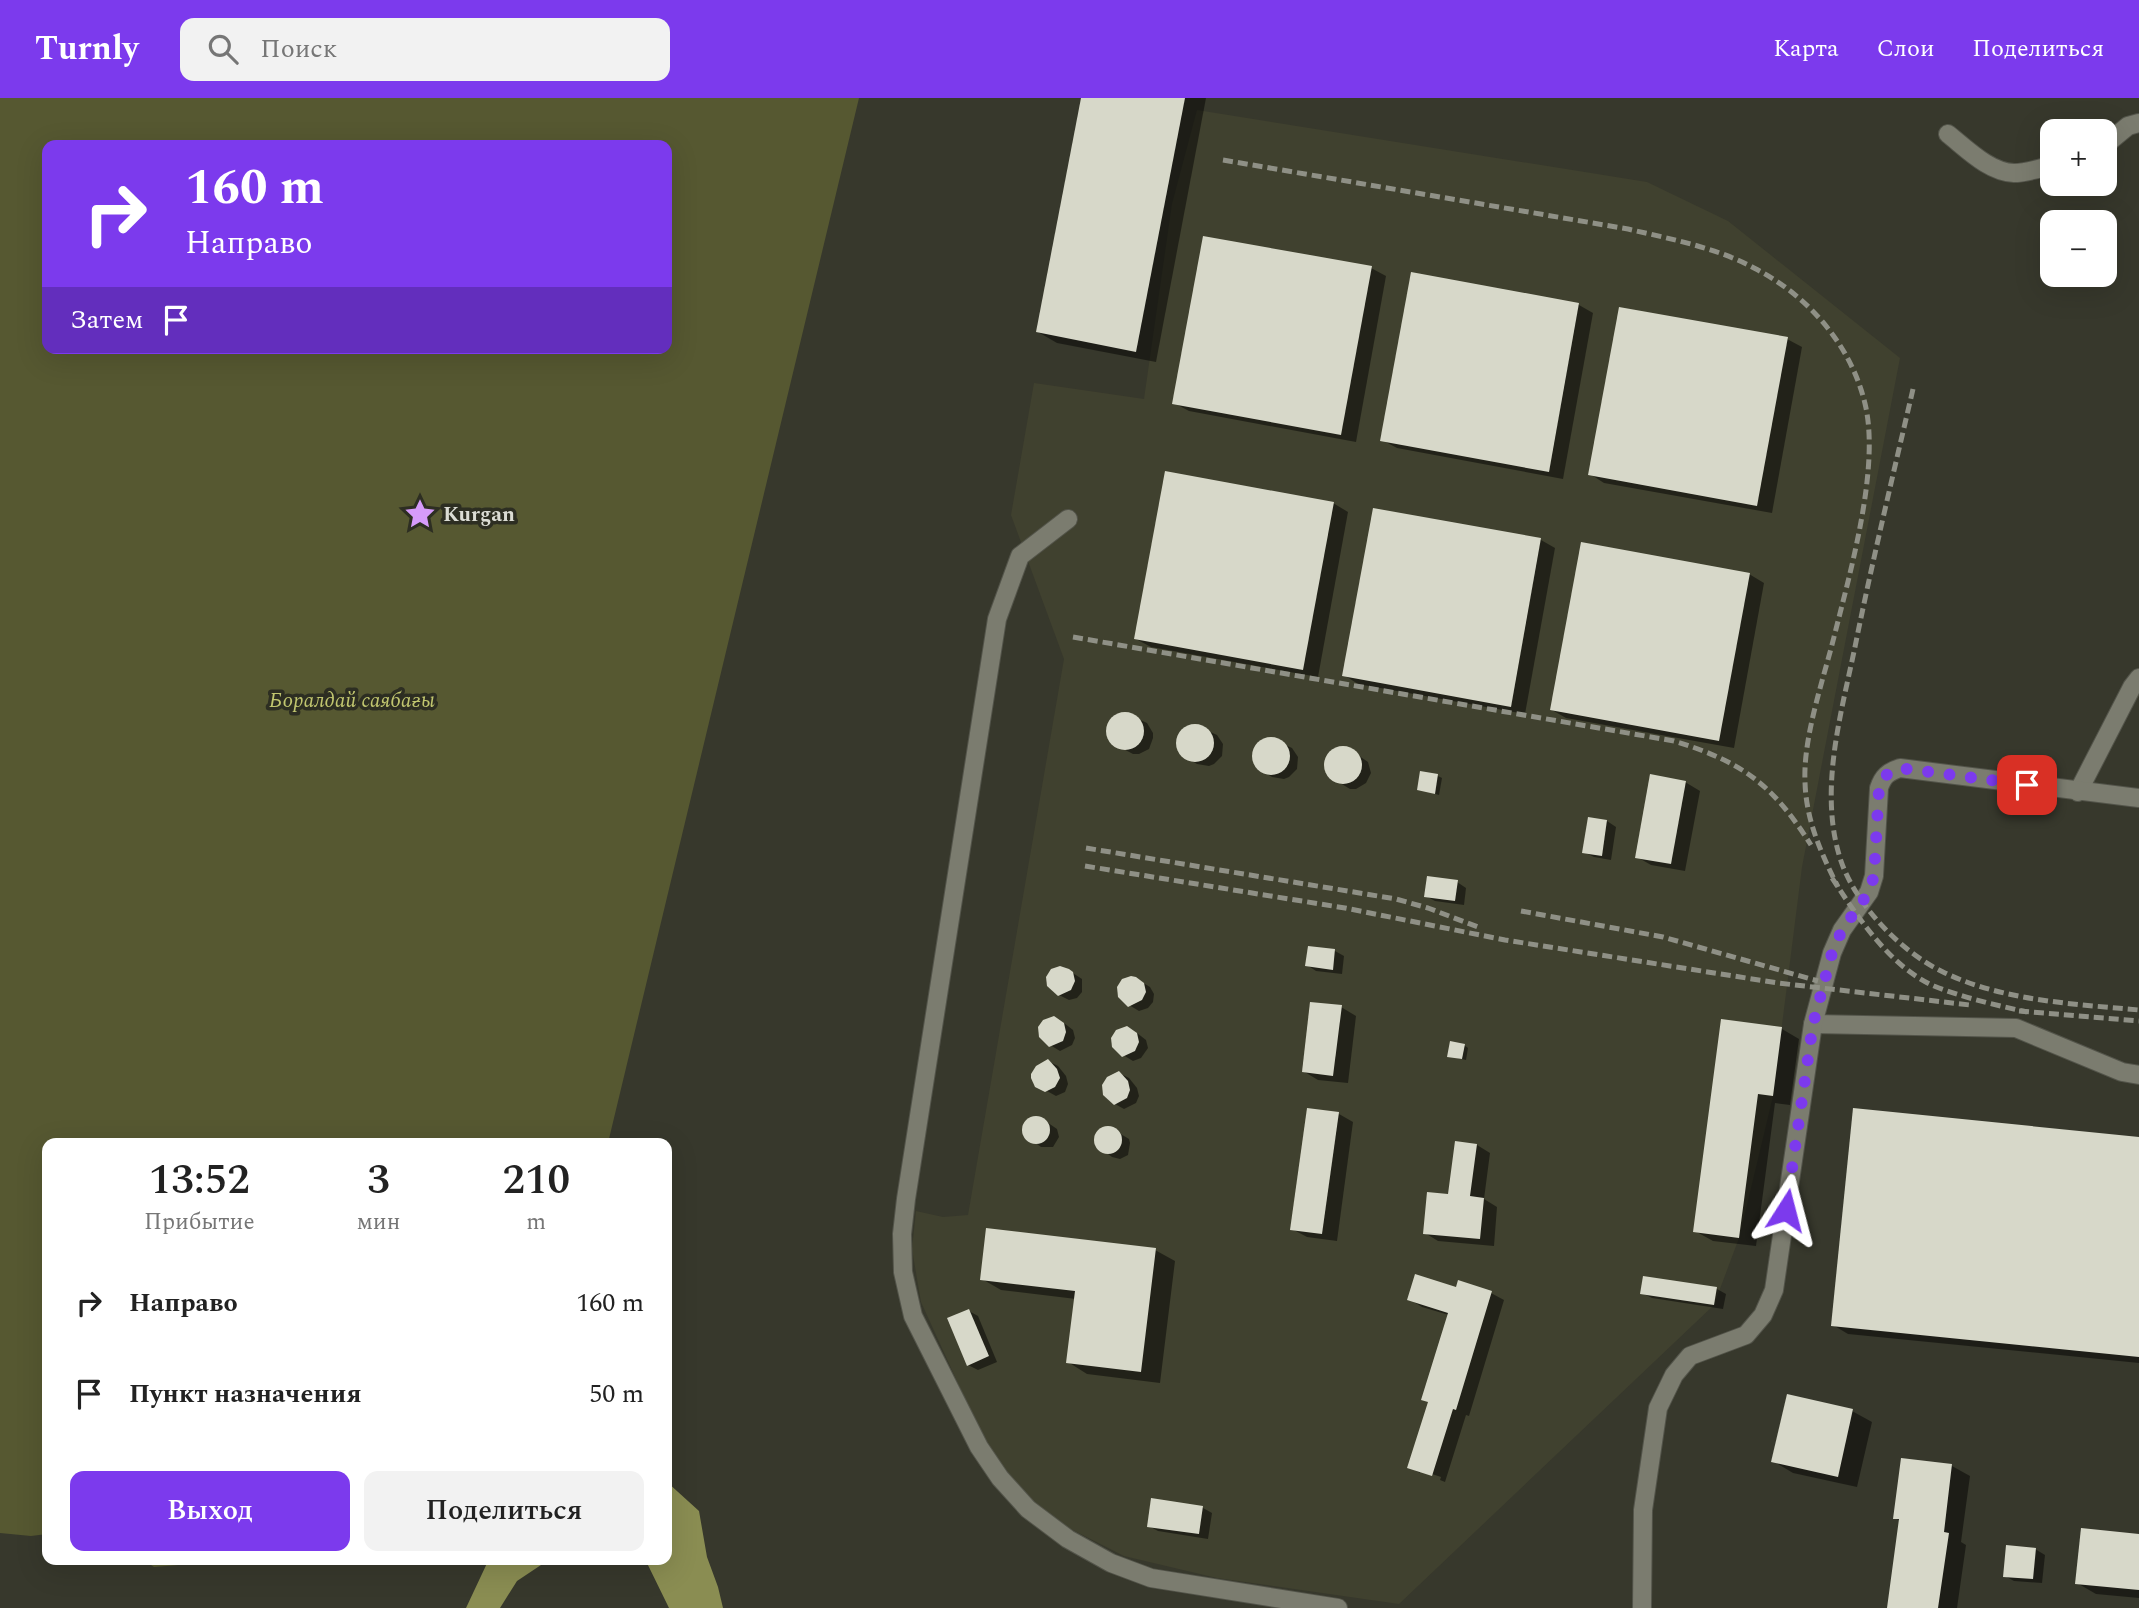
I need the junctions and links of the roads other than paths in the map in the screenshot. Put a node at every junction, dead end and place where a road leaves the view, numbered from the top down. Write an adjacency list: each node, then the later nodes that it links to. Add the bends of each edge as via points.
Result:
1 (2139, 123): 3 (street)
2 (1948, 134): 4 (street, via 1988,165 2015,173)
3 (2117, 135)
4 (2040, 168)
5 (1068, 519): 11 (street, via 1020,555 997,619 906,1199 904,1272 913,1316 979,1447 1000,1478 1028,1509 1068,1539 1151,1578)
6 (2139, 678): 7 (street)
7 (2078, 792): 8 (street); 9 (street, via 1900,768 1882,778 1874,876 1832,953)
8 (2139, 798)
9 (1813, 1024): 10 (street, via 2016,1028); 12 (street, via 1774,1290 1763,1315 1746,1335 1690,1356 1674,1375 1658,1408 1643,1510)
10 (2139, 1075)
11 (1338, 1608)
12 (1642, 1608)

